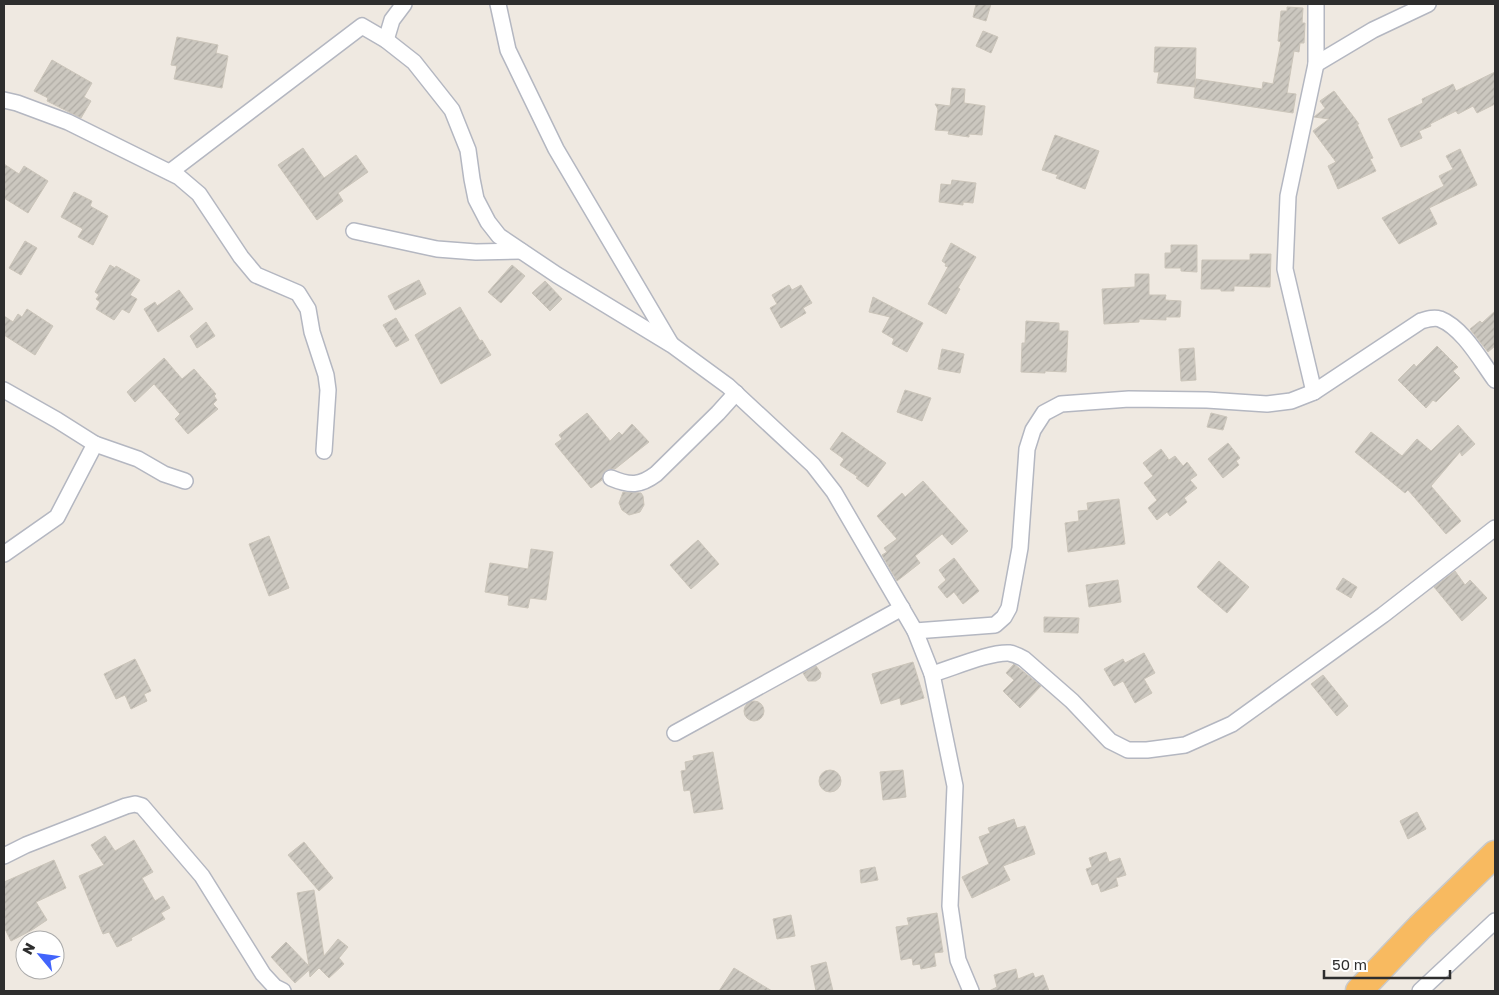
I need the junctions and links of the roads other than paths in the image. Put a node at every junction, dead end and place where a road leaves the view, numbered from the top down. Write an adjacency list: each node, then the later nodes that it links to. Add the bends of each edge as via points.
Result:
1 (404, 4): 5 (street, via 392,20)
2 (498, 4): 11 (street, via 508,50 556,149)
3 (1316, 4): 6 (street)
4 (1428, 4): 6 (street, via 1373,30)
5 (386, 40): 8 (street, via 362,26); 10 (street, via 414,62 452,110 468,150 476,199 499,236)
6 (1316, 64): 15 (street, via 1288,196 1285,269)
7 (4, 100): 8 (street, via 68,122)
8 (170, 172): 17 (street, via 199,194 256,275 298,293 304,301 328,390)
9 (354, 231): 10 (street, via 437,249)
10 (521, 251): 11 (street)
11 (672, 345): 14 (street)
12 (1495, 380): 15 (street, via 1461,333 1440,319 1431,318 1421,321)
13 (4, 390): 16 (street)
14 (736, 392): 18 (street, via 646,481 628,484); 22 (street, via 813,465 834,492)
15 (1314, 392): 23 (street, via 1291,401 1267,404 1129,399 1061,404 1044,413 1033,430 1028,449 1020,548 1010,608 995,625)
16 (95, 444): 19 (street, via 138,458 164,474); 21 (street, via 58,517)
17 (324, 451)
18 (612, 478)
19 (185, 481)
20 (1495, 528): 24 (street, via 1376,620 1232,724 1185,745 1128,750 1110,741 1072,701 1017,655 994,655)
21 (4, 554)
22 (902, 608): 23 (street); 25 (street)
23 (915, 631): 24 (street)
24 (932, 674): 30 (street, via 955,786 950,906 958,960)
25 (675, 732)
26 (1495, 854): 31 (highway)
27 (4, 856): 29 (street, via 126,806 142,806 202,876 263,974)
28 (1495, 920): 32 (street)
29 (283, 991)
30 (971, 991)
31 (1359, 991)
32 (1420, 991)

